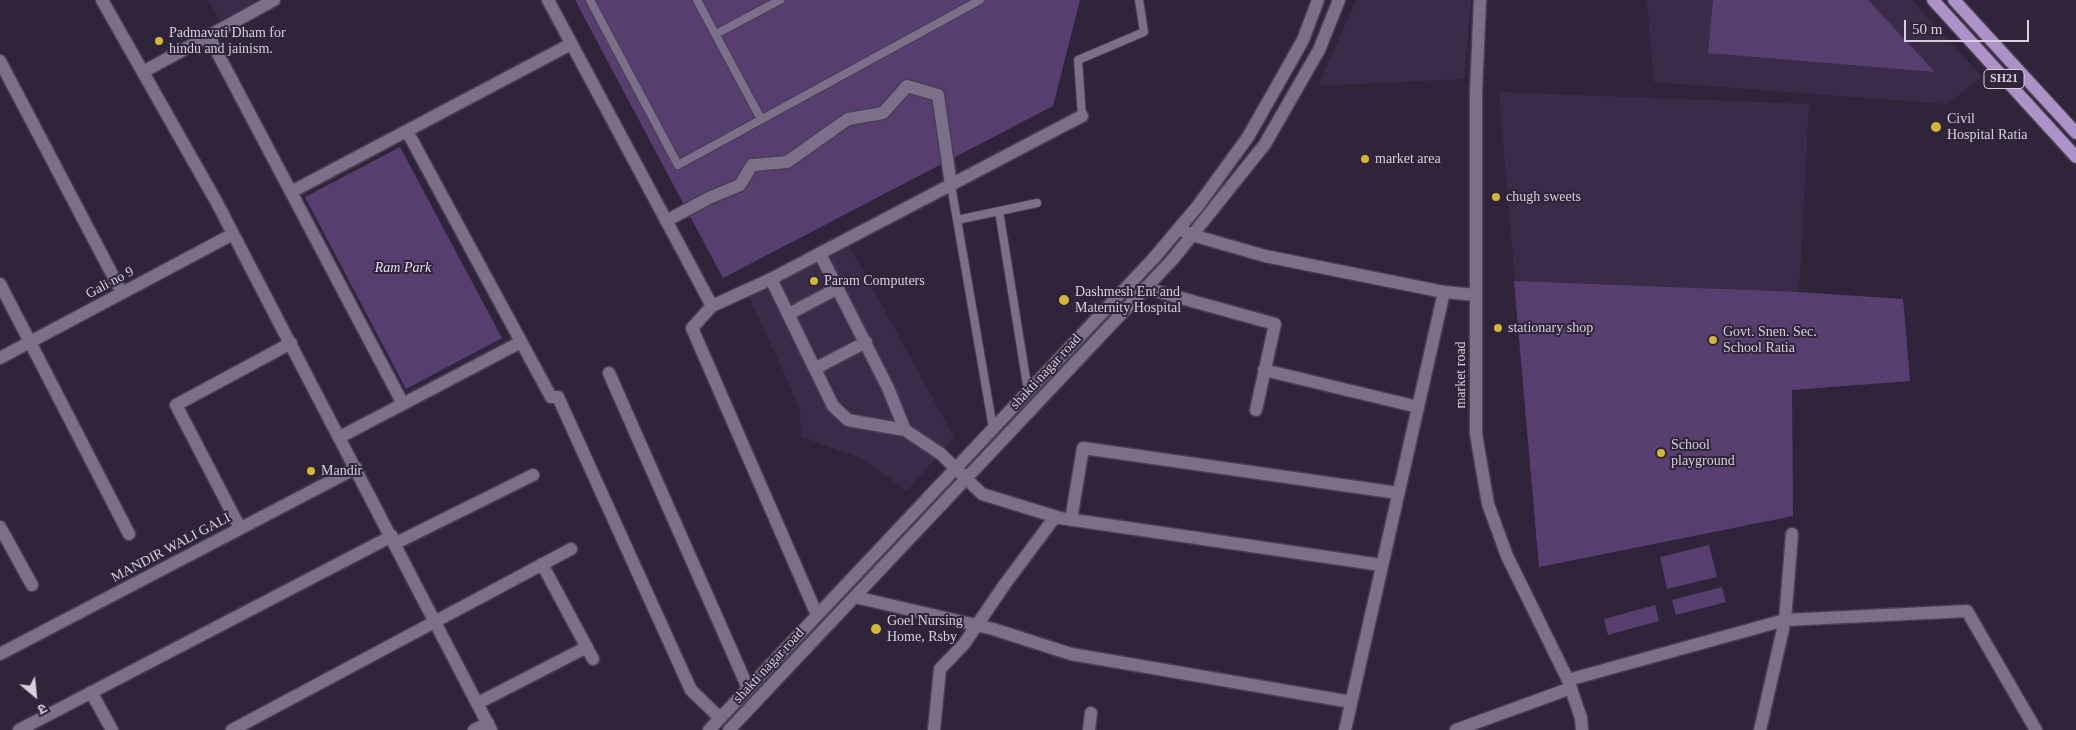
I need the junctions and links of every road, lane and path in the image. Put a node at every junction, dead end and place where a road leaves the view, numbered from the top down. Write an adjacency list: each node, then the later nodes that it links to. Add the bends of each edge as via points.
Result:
1 (102, 0): 18 (street)
2 (274, 0): 15 (street)
3 (548, 0): 16 (street)
4 (590, 0): 20 (lane, via 678,165)
5 (698, 0): 14 (lane)
6 (780, 0): 14 (lane)
7 (980, 0): 20 (lane)
8 (1139, 0): 19 (lane, via 1144,32 1078,60)
9 (1318, 0): 30 (street, via 1304,40 1248,138)
10 (1339, 0): 32 (street, shakti nagar road, via 1319,50 1265,144)
11 (1480, 0): 40 (street, market road, via 1476,92)
12 (1933, 0): 23 (main road, SH21)
13 (1954, 0): 22 (main road, SH21)
14 (716, 34): 20 (lane)
15 (208, 35): 18 (street); 25 (street)
16 (571, 44): 21 (street); 29 (street)
17 (0, 61): 39 (street)
18 (143, 72): 31 (street)
19 (1082, 116): 24 (street)
20 (761, 119)
21 (407, 131): 25 (street); 44 (street)
22 (2076, 133)
23 (2076, 157)
24 (951, 185): 28 (lane); 29 (street, via 938,95 907,86 883,113 848,119 787,162 752,165 740,185); 33 (street)
25 (291, 192): 52 (street)
26 (1037, 203): 27 (lane)
27 (999, 211): 28 (lane); 51 (lane)
28 (957, 220): 55 (lane)
29 (666, 221): 41 (street)
30 (1178, 229): 32 (street); 51 (street)
31 (233, 234): 39 (street, Gali no 9); 46 (street)
32 (1192, 235): 37 (street, shakti nagar road); 38 (street, via 1265,256)
33 (820, 254): 34 (street); 36 (street)
34 (771, 279): 41 (street); 42 (street)
35 (0, 284): 43 (street)
36 (838, 288): 42 (street); 45 (street)
37 (1145, 288): 49 (street, via 1275,324); 61 (street, shakti nagar road)
38 (1444, 292): 40 (street); 53 (street)
39 (122, 293): 43 (street, Gali no 9)
40 (1476, 295): 82 (street, market road, via 1476,434 1488,504 1507,556)
41 (712, 306): 75 (street, via 692,328)
42 (789, 314): 48 (street)
43 (30, 342): 47 (street, Gali no 9); 67 (street)
44 (521, 342): 52 (street); 88 (street, via 551,397 558,397 692,690)
45 (866, 342): 48 (street); 56 (street)
46 (291, 343): 57 (street); 66 (street, via 176,405)
47 (0, 358)
48 (816, 368): 56 (street, via 833,406 848,420)
49 (1264, 370): 53 (street); 54 (street)
50 (609, 373): 83 (street)
51 (1028, 391): 55 (street)
52 (403, 404): 57 (street)
53 (1418, 407): 62 (street)
54 (1256, 410)
55 (993, 428): 58 (street)
56 (906, 430): 58 (street)
57 (340, 437): 59 (street)
58 (956, 467): 61 (street); 75 (street)
59 (356, 468): 66 (street, MANDIR WALI GALI); 69 (street)
60 (533, 475): 69 (street)
61 (968, 477): 63 (street, via 982,494); 74 (street, shakti nagar road)
62 (1398, 493): 64 (street, via 1084,448); 72 (street)
63 (1055, 516): 64 (street); 78 (street)
64 (1071, 520): 72 (street)
65 (0, 527): 73 (street)
66 (240, 528): 80 (street, MANDIR WALI GALI)
67 (129, 534)
68 (1792, 534): 77 (street)
69 (394, 539): 76 (street); 84 (street)
70 (571, 549): 71 (street)
71 (542, 564): 76 (street); 79 (street)
72 (1381, 565): 85 (street)
73 (32, 585)
74 (855, 597): 78 (street); 95 (street, shakti nagar road)
75 (817, 614): 83 (street)
76 (435, 620): 86 (street); 92 (street)
77 (1785, 620): 82 (street); 101 (street); 102 (street, via 1967,611)
78 (976, 625): 85 (street, via 1071,654); 96 (street, via 964,644 940,669)
79 (587, 647): 81 (street); 86 (street)
80 (0, 654)
81 (593, 659)
82 (1569, 684): 99 (street); 100 (street, market road)
83 (748, 688): 88 (street)
84 (91, 692): 90 (street); 91 (street)
85 (1351, 702): 98 (street)
86 (478, 704): 89 (street)
87 (1091, 713): 97 (street)
88 (720, 718): 94 (street)
89 (489, 726): 93 (street)
90 (19, 730)
91 (112, 730)
92 (232, 730)
93 (474, 730)
94 (709, 730)
95 (729, 730)
96 (934, 730)
97 (1089, 730)
98 (1344, 730)
99 (1456, 730)
100 (1582, 730)
101 (1760, 730)
102 (2036, 730)

